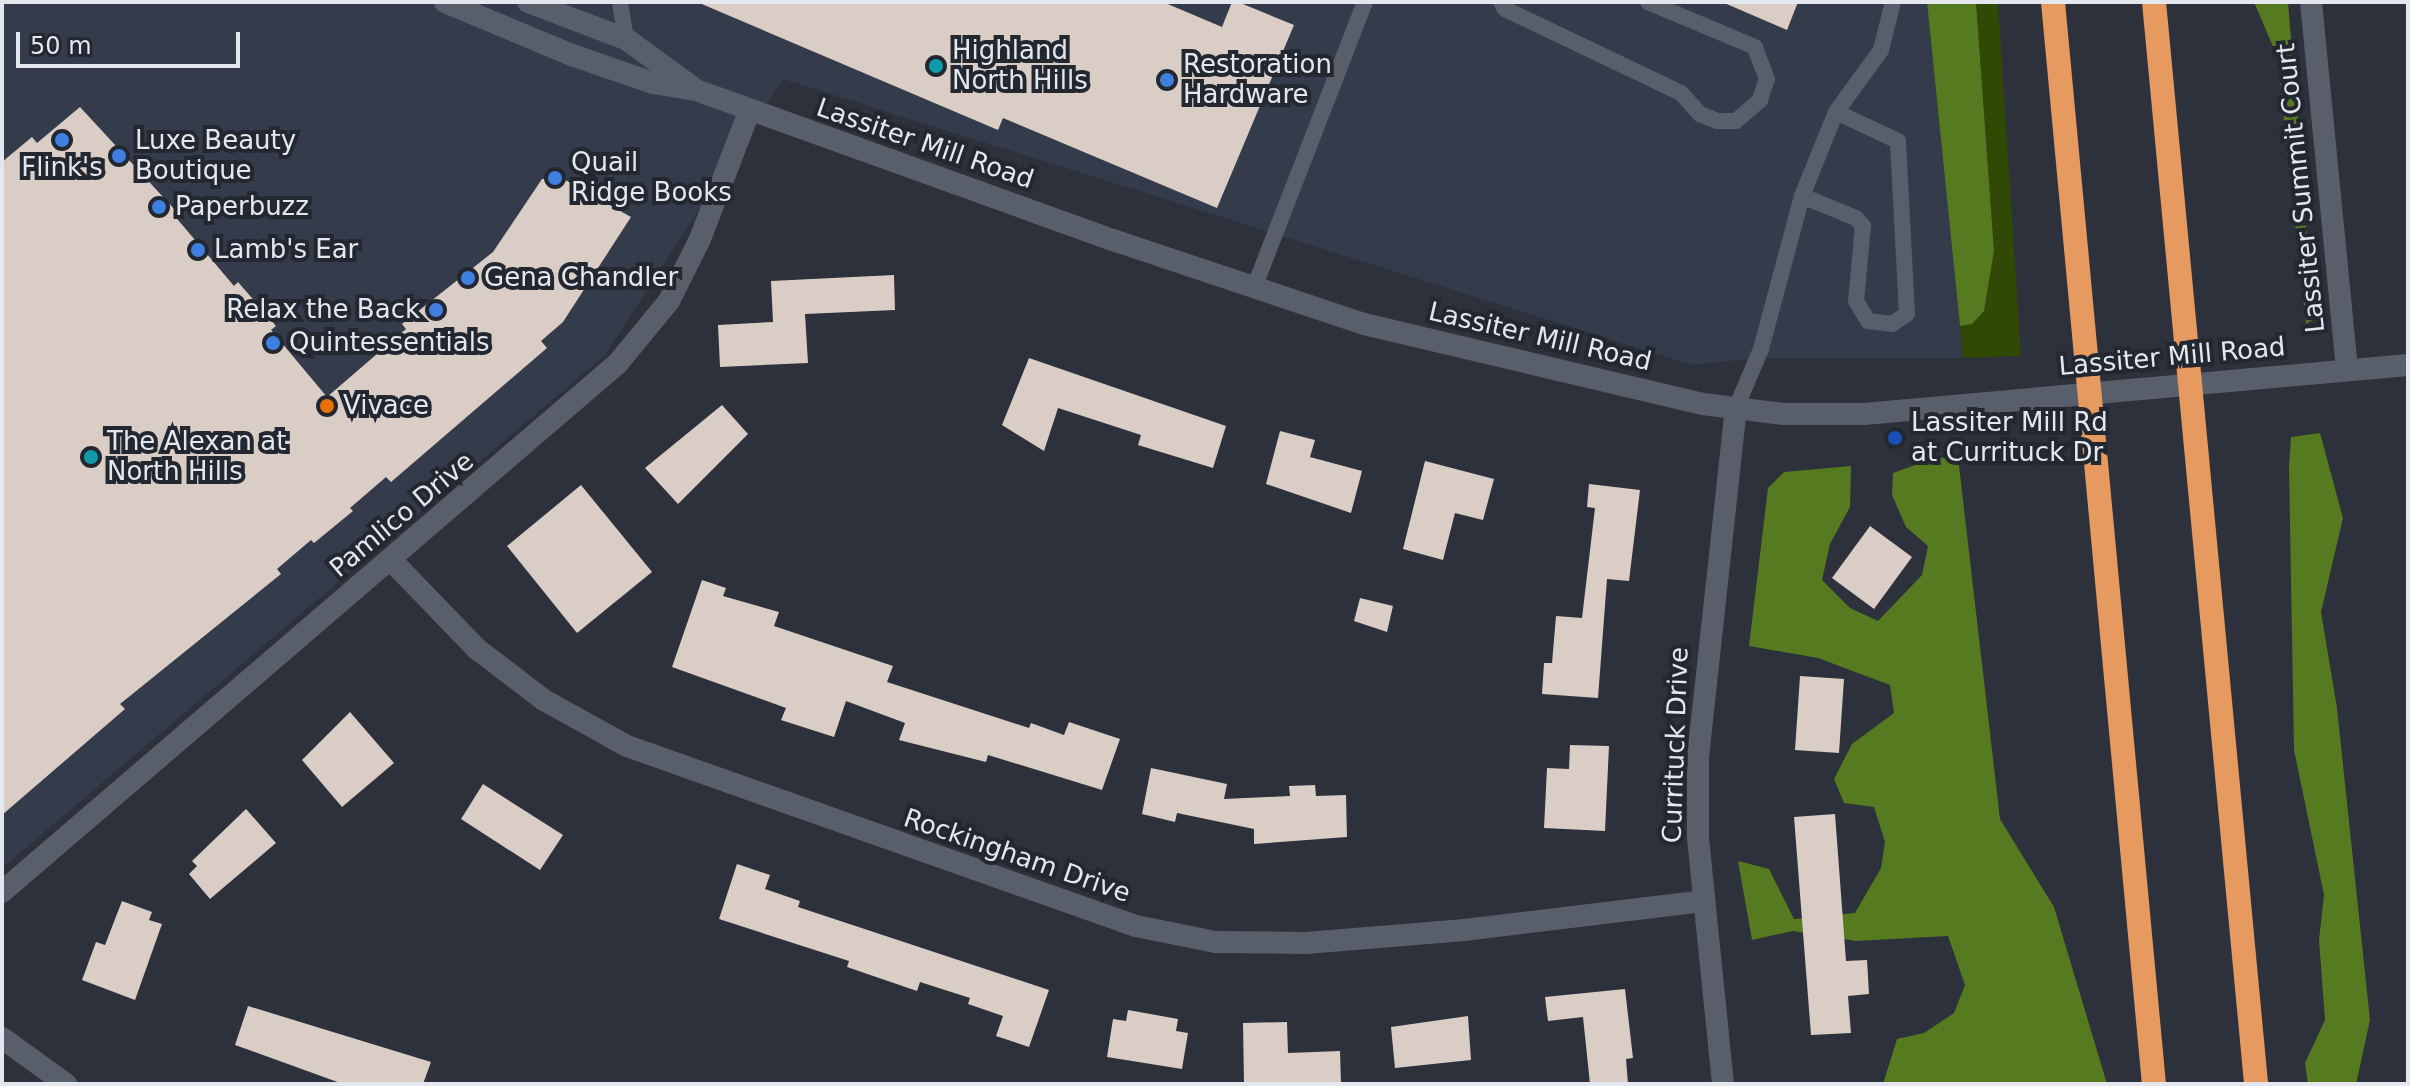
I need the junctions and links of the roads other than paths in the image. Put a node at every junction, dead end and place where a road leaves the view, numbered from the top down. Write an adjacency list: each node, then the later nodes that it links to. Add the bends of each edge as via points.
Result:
1 (445, 2): 12 (street, Lassiter Mill Road, via 572,55 653,83)
2 (620, 2): 11 (lane)
3 (1365, 2): 16 (lane)
4 (1501, 2): 5 (lane, via 1505,9 1681,93 1700,114 1717,121 1736,121 1760,100 1767,79 1755,47)
5 (1648, 2)
6 (1893, 2): 14 (lane, via 1881,50)
7 (2053, 2): 26 (highway)
8 (2154, 2): 27 (highway)
9 (2311, 2): 18 (street, Lassiter Summit Court)
10 (544, 4): 11 (street, Lassiter Mill Road)
11 (626, 39): 12 (street, Lassiter Mill Road)
12 (696, 90): 13 (street, Lassiter Mill Road)
13 (749, 112): 16 (street, Lassiter Mill Road); 20 (street, Pamlico Drive, via 700,239 669,301 598,382)
14 (1836, 112): 15 (lane); 15 (lane, via 1898,141 1907,314 1892,324 1868,321 1856,301 1863,226 1856,218)
15 (1802, 196): 19 (lane, via 1761,349)
16 (1254, 288): 19 (street, Lassiter Mill Road, via 1402,333)
17 (2408, 365): 18 (street, Lassiter Mill Road)
18 (2347, 370): 19 (street, Lassiter Mill Road, via 1834,415)
19 (1736, 408): 22 (street, Currituck Drive, via 1698,757)
20 (392, 561): 21 (street, Pamlico Drive); 22 (street, Rockingham Drive, via 477,649 544,700 627,746 1136,926 1215,942 1306,943)
21 (2, 892)
22 (1703, 901): 25 (street, Currituck Drive)
23 (2, 1038): 24 (street)
24 (66, 1084)
25 (1723, 1084)
26 (2154, 1084)
27 (2256, 1084)

